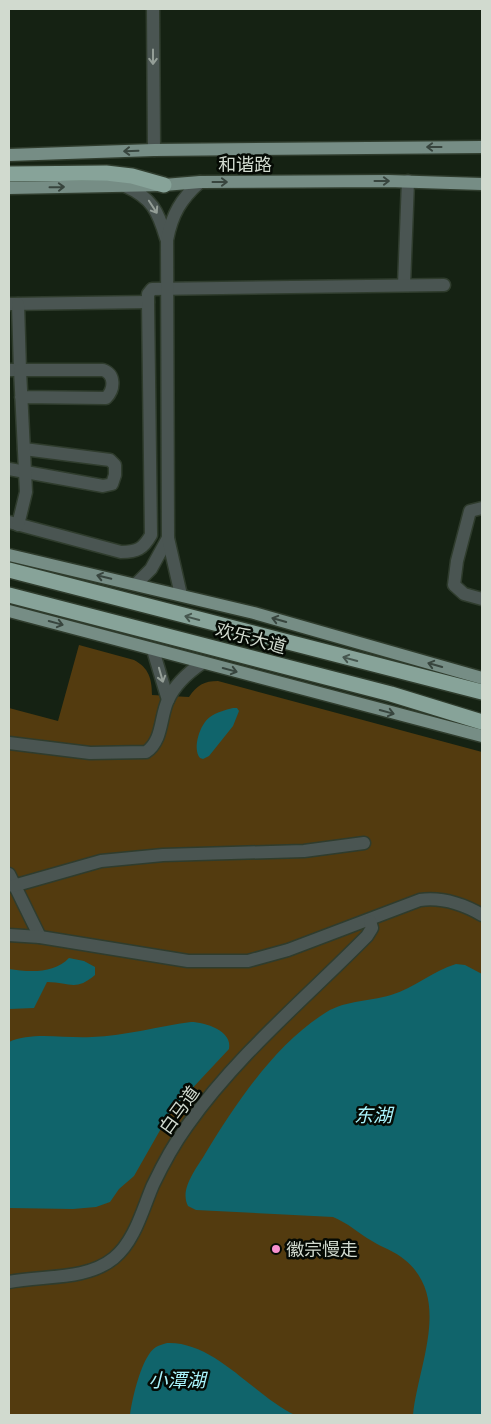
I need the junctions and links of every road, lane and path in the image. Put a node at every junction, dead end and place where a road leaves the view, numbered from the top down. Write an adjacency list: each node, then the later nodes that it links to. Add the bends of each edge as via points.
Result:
1 (153, 9): 3 (street, one-way to 3)
2 (482, 147): 3 (main road, 和谐路, one-way to 3)
3 (154, 150): 4 (main road, 和谐路, one-way to 4)
4 (9, 155)
5 (9, 174): 9 (highway, via 121,174)
6 (408, 181): 7 (main road, 和谐路, one-way to 6); 8 (main road, 和谐路); 13 (street)
7 (200, 182): 9 (main road, 和谐路); 12 (street, via 178,204)
8 (482, 184)
9 (164, 185): 10 (main road, 和谐路)
10 (125, 186): 11 (main road, 和谐路, one-way to 10); 12 (street, one-way to 12, via 151,202)
11 (9, 188)
12 (167, 240): 15 (street)
13 (404, 285): 14 (street); 15 (street)
14 (444, 285)
15 (166, 288): 16 (street, via 152,289); 25 (street)
16 (148, 302): 17 (street); 24 (street, via 151,534 144,547 134,552 121,552)
17 (14, 304): 18 (street)
18 (15, 370): 19 (street); 19 (street, via 103,370 112,376 112,388 106,398)
19 (21, 397): 20 (street)
20 (24, 449): 22 (street); 22 (street, via 110,460 115,465 116,475 112,484 103,486)
21 (9, 469): 22 (street)
22 (26, 474): 24 (street, via 26,492)
23 (482, 508): 31 (street, via 470,511 454,585 464,594)
24 (14, 523)
25 (168, 538): 28 (street, via 151,569); 30 (street)
26 (9, 555): 28 (main road, 欢乐大道, one-way to 26)
27 (9, 570): 36 (highway, 欢乐大道, one-way to 27)
28 (136, 584): 30 (main road, 欢乐大道)
29 (9, 595): 38 (highway, 欢乐大道, via 391,694)
30 (181, 595): 35 (main road, 欢乐大道, one-way to 30)
31 (482, 599)
32 (9, 611): 33 (main road, 欢乐大道, one-way to 33)
33 (153, 650): 34 (main road, 欢乐大道); 37 (street, one-way to 37)
34 (202, 663): 37 (street, via 190,671); 39 (main road, 欢乐大道, one-way to 39)
35 (482, 678)
36 (482, 692)
37 (168, 700): 40 (street, via 155,742 141,754 90,753)
38 (482, 722)
39 (482, 736)
40 (9, 743)
41 (364, 843): 43 (street, via 304,852 163,855 101,861)
42 (9, 874): 43 (street)
43 (13, 886): 47 (street)
44 (482, 915): 45 (street, via 456,903 430,898 407,904)
45 (370, 921): 47 (street, via 269,957 232,962 188,961); 48 (street, 白马道, via 372,928 367,936 255,1046 187,1126 163,1165 128,1242 116,1257 84,1272)
46 (9, 935): 47 (street)
47 (40, 937)
48 (9, 1282)

